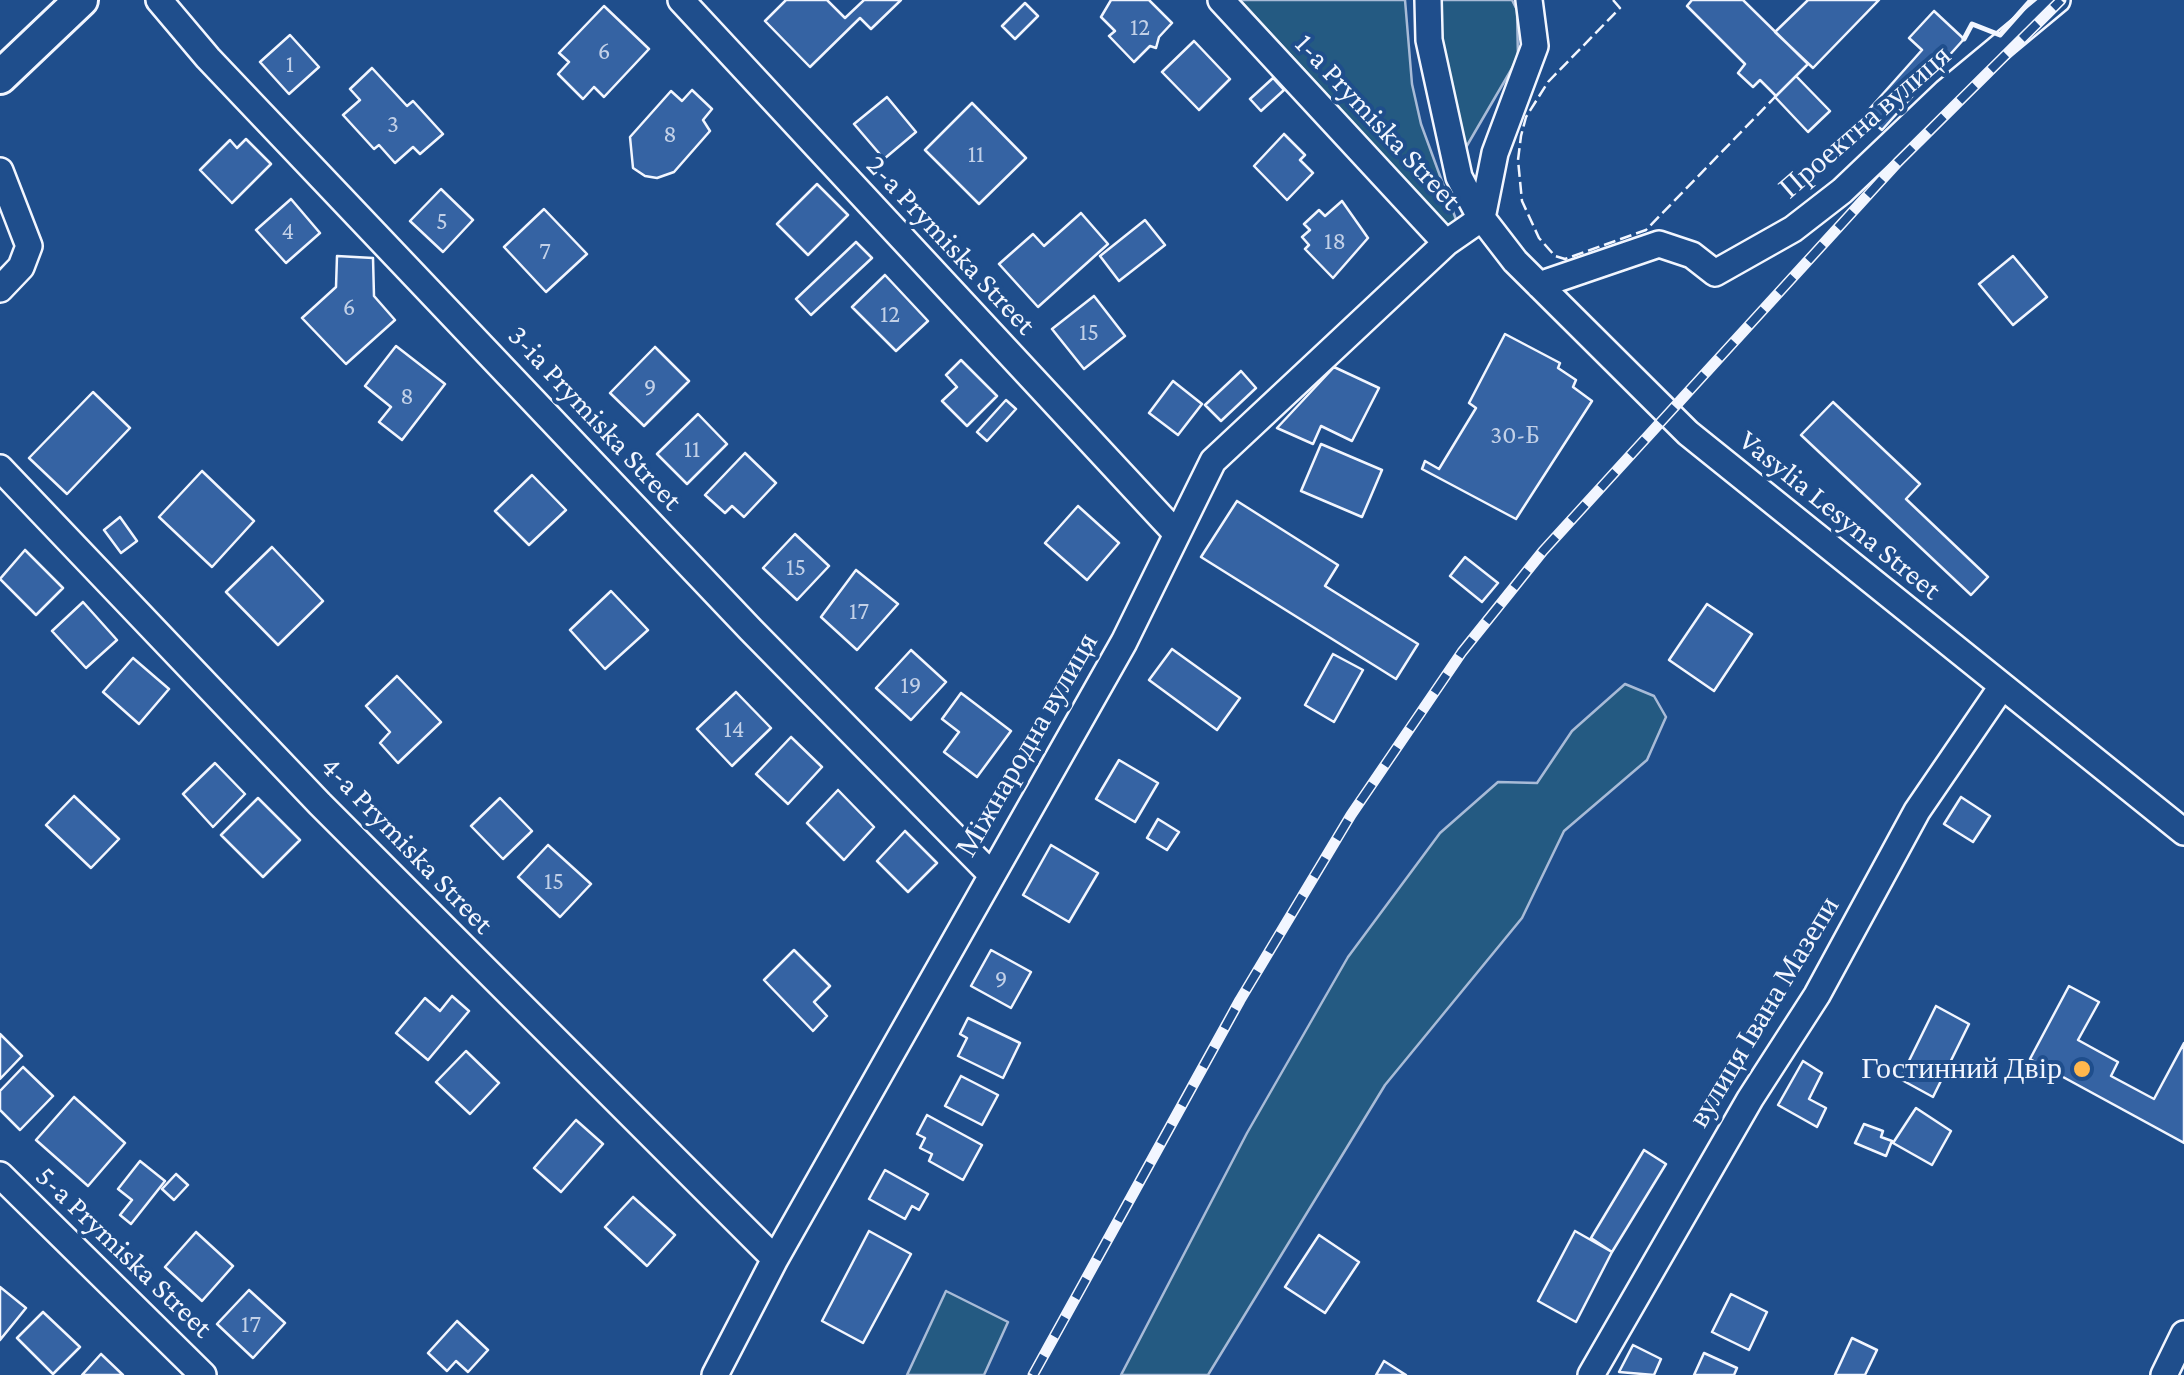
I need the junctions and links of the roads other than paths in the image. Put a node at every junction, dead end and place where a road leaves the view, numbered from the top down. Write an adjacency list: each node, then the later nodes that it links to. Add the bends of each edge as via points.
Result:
1 (81, 0): 8 (main road)
2 (158, 0): 18 (street, 3-ia Prymiska Street)
3 (681, 0): 15 (street, 2-a Prymiska Street)
4 (1221, 0): 11 (street, 1-a Prymiska Street)
5 (1428, 0): 10 (street, Vasylia Lesyna Street, via 1429,40 1460,178)
6 (1529, 0): 10 (street, via 1535,46 1495,152)
7 (2057, 0): 12 (street, Проектна вулиця, via 1842,191 1793,229 1715,273 1659,244)
8 (0, 77)
9 (0, 171): 13 (street, via 29,246 21,267)
10 (1482, 218): 11 (street, Міжнародна вулиця); 12 (street, Vasylia Lesyna Street)
11 (1446, 243): 15 (street, Міжнародна вулиця, via 1213,461)
12 (1539, 284): 16 (street, Vasylia Lesyna Street, via 1688,432)
13 (0, 289)
14 (0, 468): 20 (street, 4-a Prymiska Street, via 320,804)
15 (1176, 533): 18 (street, Міжнародна вулиця, via 1124,642)
16 (2001, 688): 17 (street, Vasylia Lesyna Street); 24 (street, вулиця Івана Мазепи, via 1917,811)
17 (2184, 832)
18 (990, 874): 20 (street, Міжнародна вулиця)
19 (0, 1176): 22 (street, 5-a Prymiska Street)
20 (775, 1259): 23 (street, Міжнародна вулиця)
21 (2184, 1334): 25 (street)
22 (203, 1375)
23 (715, 1375)
24 (1591, 1375)
25 (2164, 1375)

